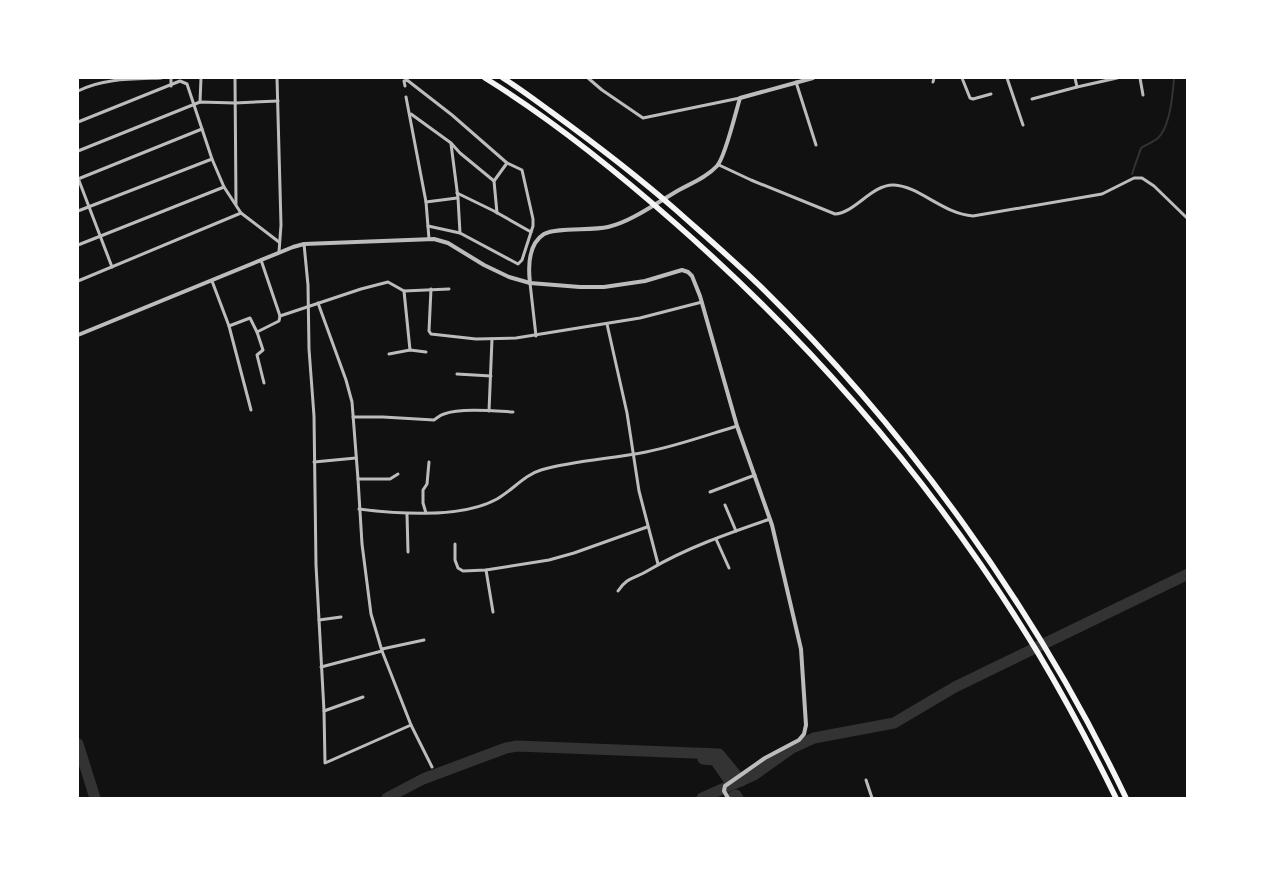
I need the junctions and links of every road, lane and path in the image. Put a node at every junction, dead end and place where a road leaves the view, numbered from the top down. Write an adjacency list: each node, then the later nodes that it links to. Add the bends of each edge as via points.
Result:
1 (162, 78): 21 (street, via 108,81)
2 (171, 78): 18 (street)
3 (201, 78): 28 (street)
4 (234, 78): 29 (street)
5 (277, 78): 27 (street)
6 (486, 78): 126 (highway, via 564,132 633,186 744,286 851,398 981,565 1033,645)
7 (503, 78): 127 (highway, via 639,178 758,285 880,417 932,483 1042,641)
8 (588, 78): 25 (street, via 643,118)
9 (812, 78): 16 (street)
10 (934, 78): 17 (street)
11 (962, 78): 22 (street, via 973,100)
12 (1007, 78): 33 (street)
13 (1075, 78): 20 (street)
14 (1117, 78): 20 (street)
15 (1140, 78): 23 (street)
16 (796, 82): 25 (street); 36 (street)
17 (932, 82)
18 (171, 86): 30 (street, via 180,81 187,84); 32 (street)
19 (405, 86): 39 (street, via 404,81 407,80)
20 (1076, 88): 26 (street)
21 (78, 92)
22 (991, 94)
23 (1143, 95)
24 (406, 96): 31 (street)
25 (740, 98): 40 (street)
26 (1032, 99)
27 (278, 101): 29 (street); 58 (street)
28 (200, 102): 29 (street); 30 (street)
29 (235, 103): 47 (street)
30 (195, 105): 34 (street); 37 (street)
31 (410, 114): 35 (street); 46 (street)
32 (78, 122)
33 (1023, 124)
34 (202, 129): 38 (street); 41 (street)
35 (451, 142): 42 (street); 44 (street)
36 (816, 145)
37 (78, 151)
38 (212, 159): 43 (street); 48 (street)
39 (507, 163): 42 (street); 54 (street, via 523,172 533,219)
40 (719, 164): 52 (street, via 750,180 836,214 892,185 908,189 954,212 973,216 1102,194 1134,178 1142,178); 66 (street, via 706,175 630,219 609,227 554,230 543,235 530,256)
41 (78, 178): 48 (street)
42 (494, 181): 51 (street)
43 (224, 187): 47 (street); 56 (street)
44 (456, 193): 45 (street); 51 (street)
45 (458, 198): 46 (street); 55 (street)
46 (426, 202): 53 (street)
47 (236, 205): 50 (street)
48 (89, 207): 49 (street); 56 (street)
49 (78, 211)
50 (241, 213): 58 (street); 63 (street)
51 (497, 213): 54 (street)
52 (1188, 219)
53 (428, 226): 55 (street); 57 (street)
54 (531, 232): 55 (street, via 518,264)
55 (460, 233)
56 (100, 236): 60 (street); 63 (street)
57 (428, 239): 59 (street); 66 (street, via 448,243 484,265)
58 (279, 242): 61 (street)
59 (304, 244): 61 (street); 72 (street)
60 (78, 245)
61 (279, 252): 62 (street)
62 (261, 260): 65 (street); 73 (street)
63 (112, 267): 64 (street)
64 (78, 281)
65 (212, 281): 75 (street); 77 (street)
66 (530, 283): 70 (street, via 604,287 645,281 685,270 692,276); 78 (street)
67 (431, 289): 68 (street); 69 (street); 79 (street, via 431,334)
68 (449, 289)
69 (404, 290): 71 (street, via 388,282); 80 (street)
70 (702, 302): 74 (street); 90 (street)
71 (318, 303): 72 (street); 89 (street, via 346,380)
72 (308, 306): 73 (street); 93 (street)
73 (280, 316): 76 (street, via 279,321)
74 (607, 324): 78 (street); 91 (street, via 628,413)
75 (229, 326): 76 (street, via 250,318); 86 (street)
76 (257, 332): 85 (street, via 263,350 257,355)
77 (78, 335)
78 (536, 336): 79 (street)
79 (492, 339): 84 (street)
80 (410, 350): 81 (street); 82 (street)
81 (426, 352)
82 (389, 354)
83 (457, 374): 84 (street)
84 (490, 376): 87 (street)
85 (264, 383)
86 (252, 410)
87 (489, 411): 88 (street); 89 (street, via 450,412 434,420)
88 (513, 412)
89 (353, 417): 92 (street)
90 (737, 426): 91 (street, via 673,446); 96 (street)
91 (633, 454): 101 (street, via 540,470 488,503 461,510); 104 (street)
92 (356, 458): 93 (street); 97 (street)
93 (314, 462): 115 (street)
94 (429, 462): 101 (street, via 427,484 423,490)
95 (398, 474): 97 (street, via 390,479)
96 (756, 475): 98 (street); 103 (street)
97 (358, 479): 100 (street)
98 (710, 492)
99 (725, 505): 105 (street)
100 (360, 509): 102 (street); 117 (street, via 366,585)
101 (426, 513): 102 (street)
102 (407, 514): 108 (street)
103 (770, 519): 105 (street); 124 (street, via 801,649 806,729 798,740 765,758 724,788)
104 (647, 526): 109 (street); 111 (street, via 574,554)
105 (736, 531): 106 (street)
106 (716, 539): 109 (street); 110 (street)
107 (455, 544): 111 (street, via 458,568 464,571)
108 (408, 552)
109 (658, 564): 112 (street, via 626,580)
110 (729, 568)
111 (486, 570): 113 (street)
112 (618, 591)
113 (493, 612)
114 (341, 617): 115 (street)
115 (320, 620): 118 (street)
116 (424, 640): 117 (street)
117 (382, 650): 118 (street); 121 (street)
118 (321, 667): 120 (street)
119 (363, 697): 120 (street)
120 (324, 711): 121 (street, via 324,762)
121 (411, 725): 122 (street)
122 (432, 767)
123 (866, 780): 125 (street)
124 (728, 798)
125 (872, 798)
126 (1116, 798)
127 (1126, 798)

